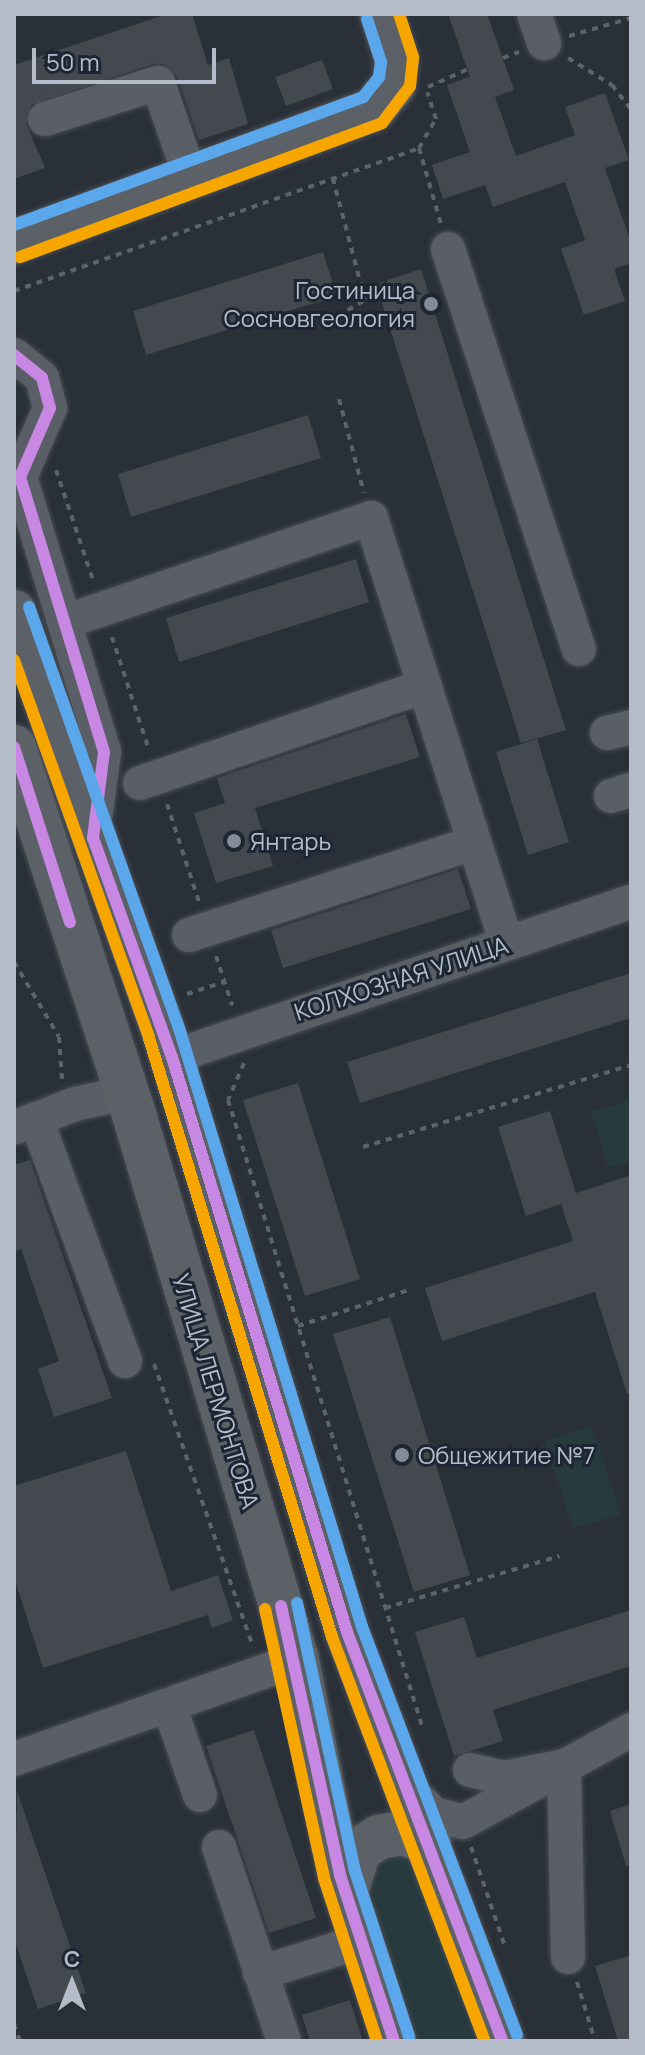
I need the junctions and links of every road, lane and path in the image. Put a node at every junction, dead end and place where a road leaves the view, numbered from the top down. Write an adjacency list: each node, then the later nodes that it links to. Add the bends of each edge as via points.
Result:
1 (382, 14): 4 (main road)
2 (539, 29): 5 (path, via 612,85)
3 (468, 69): 4 (path)
4 (410, 86): 8 (main road, via 373,110)
5 (631, 109)
6 (45, 119): 8 (street, via 158,83)
7 (419, 148): 11 (path)
8 (190, 176): 10 (main road)
9 (332, 178): 12 (path, via 365,300)
10 (14, 242)
11 (448, 249): 19 (street)
12 (327, 322)
13 (14, 355): 15 (street, via 42,378 50,408)
14 (339, 399): 16 (path)
15 (42, 431): 18 (path); 23 (street, via 20,477 104,752)
16 (371, 518): 18 (street); 20 (street)
17 (14, 612): 23 (main road)
18 (94, 612): 22 (path)
19 (579, 649)
20 (425, 686): 22 (street); 24 (street)
21 (14, 747): 34 (main road, УЛИЦА ЛЕРМОНТОВА)
22 (149, 780): 26 (path)
23 (93, 838): 32 (main road)
24 (473, 843): 26 (street); 27 (street)
25 (631, 902): 27 (street, КОЛХОЗНАЯ УЛИЦА)
26 (198, 932): 29 (path)
27 (507, 943): 31 (street, КОЛХОЗНАЯ УЛИЦА)
28 (14, 962): 35 (path, via 59,1037)
29 (224, 982): 30 (path); 31 (path)
30 (182, 996)
31 (241, 1031): 32 (street, КОЛХОЗНАЯ УЛИЦА); 38 (path, via 248,1055 228,1100)
32 (172, 1057): 50 (main road, via 347,1632 410,1791)
33 (631, 1065): 36 (path)
34 (126, 1093): 35 (street); 42 (main road, УЛИЦА ЛЕРМОНТОВА)
35 (38, 1118): 39 (street)
36 (363, 1147)
37 (412, 1289): 38 (path)
38 (298, 1326): 41 (path)
39 (139, 1361): 42 (path)
40 (559, 1556): 41 (path)
41 (385, 1608): 45 (path)
42 (280, 1666): 43 (street); 52 (main road, УЛИЦА ЛЕРМОНТОВА)
43 (170, 1708): 46 (street); 49 (street)
44 (631, 1730): 47 (street)
45 (425, 1736)
46 (14, 1759)
47 (564, 1766): 48 (street, via 505,1778); 50 (street); 55 (street)
48 (470, 1770)
49 (200, 1795)
50 (446, 1832): 52 (main road, via 379,1837 359,1850); 54 (path); 62 (main road)
51 (219, 1847): 56 (street)
52 (346, 1892): 53 (main road, УЛИЦА ЛЕРМОНТОВА)
53 (362, 1941): 56 (street); 61 (main road, УЛИЦА ЛЕРМОНТОВА)
54 (508, 1954)
55 (568, 1957)
56 (260, 1973): 60 (street)
57 (584, 2003): 63 (path)
58 (14, 2024): 59 (path)
59 (20, 2041)
60 (284, 2041)
61 (394, 2041)
62 (502, 2041)
63 (595, 2041)

